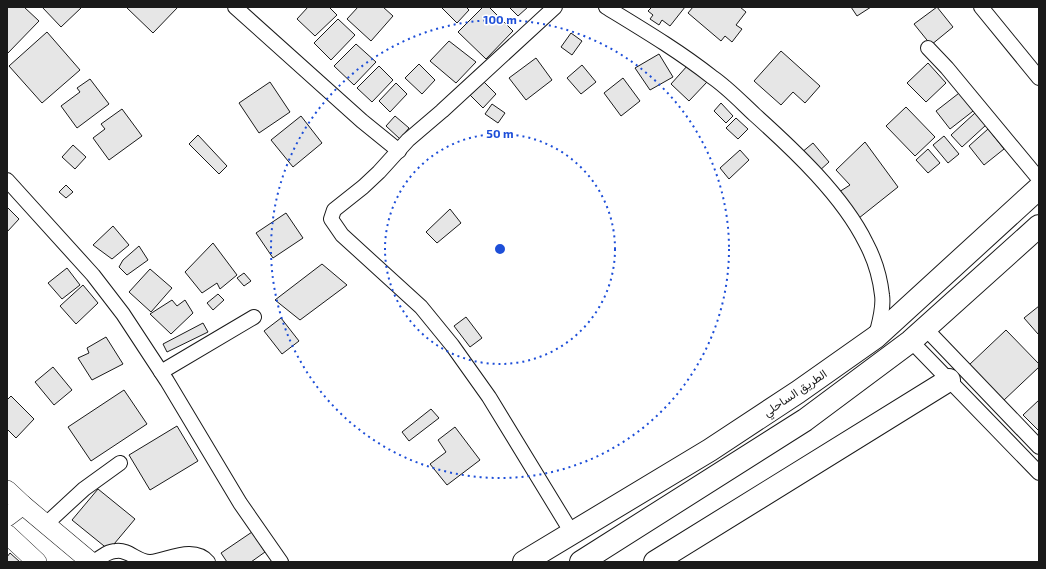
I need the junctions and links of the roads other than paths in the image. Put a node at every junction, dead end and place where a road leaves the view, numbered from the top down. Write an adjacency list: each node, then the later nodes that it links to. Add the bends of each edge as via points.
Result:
1 (235, 7): 7 (street)
2 (554, 7): 7 (street)
3 (606, 7): 14 (street, via 713,77 796,153 835,198 866,243 875,267 882,296)
4 (981, 7): 6 (street)
5 (928, 48): 8 (street)
6 (1039, 78)
7 (399, 151): 23 (street, via 363,187 334,210 331,215 333,224 421,307 452,345 489,397)
8 (1039, 179)
9 (7, 180): 15 (street, via 92,275 123,314)
10 (1039, 188): 14 (highway, الطريق الساحلي)
11 (1039, 226): 13 (highway)
12 (254, 317): 15 (street)
13 (918, 334): 16 (street); 17 (street); 30 (highway, via 806,420)
14 (876, 337): 23 (highway, الطريق الساحلي, via 710,450)
15 (161, 372): 28 (street, via 240,503)
16 (949, 380): 19 (street); 31 (highway)
17 (1039, 447)
18 (120, 463): 22 (street, via 84,489)
19 (1039, 473)
20 (12, 496): 21 (main road); 22 (main road)
21 (7, 517)
22 (46, 524): 26 (main road)
23 (572, 533): 29 (highway, الطريق الساحلي)
24 (7, 534): 25 (main road)
25 (37, 562)
26 (93, 562): 27 (street, via 116,550 144,562 187,554 198,556)
27 (208, 562)
28 (281, 562)
29 (524, 562)
30 (581, 562)
31 (656, 562)

